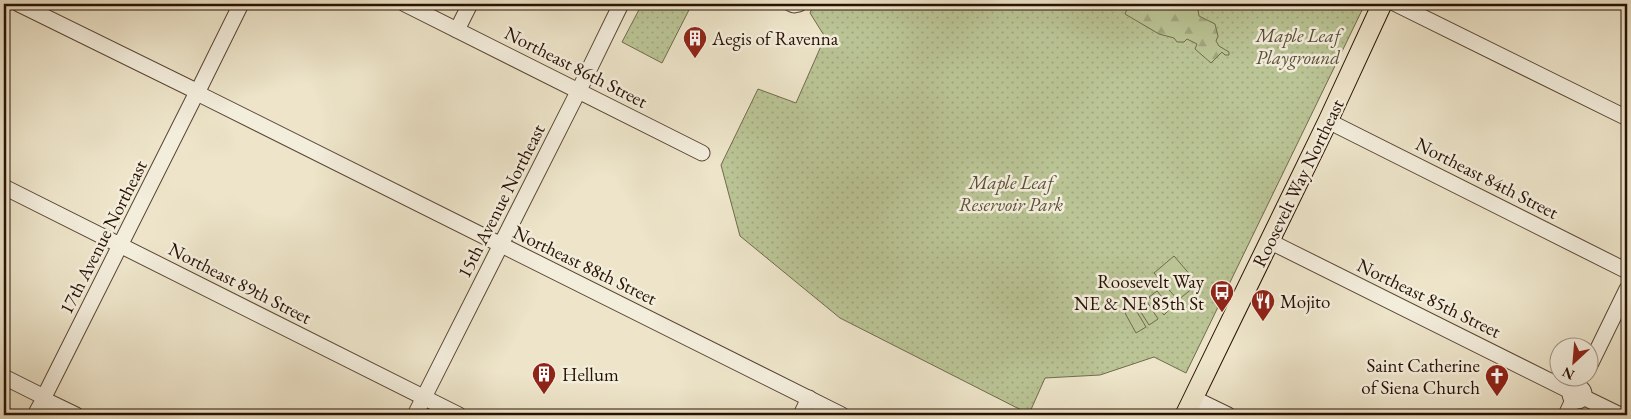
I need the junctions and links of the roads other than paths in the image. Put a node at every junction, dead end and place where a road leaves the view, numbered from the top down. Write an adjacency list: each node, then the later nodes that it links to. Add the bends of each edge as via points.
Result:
1 (20, 4): 12 (street, Northeast 88th Street)
2 (242, 4): 12 (street, 17th Avenue Northeast)
3 (405, 4): 10 (street, Northeast 86th Street)
4 (470, 4): 10 (street)
5 (621, 4): 11 (street, 15th Avenue Northeast)
6 (791, 4): 7 (street)
7 (798, 4)
8 (1382, 4): 14 (main road, Roosevelt Way Northeast)
9 (1396, 4): 13 (street)
10 (457, 30): 11 (street, Northeast 86th Street)
11 (579, 91): 15 (street, Northeast 86th Street); 18 (street, 15th Avenue Northeast)
12 (197, 92): 18 (street, Northeast 88th Street); 19 (street, 17th Avenue Northeast)
13 (1627, 118)
14 (1328, 120): 17 (main road, Roosevelt Way Northeast); 20 (street, Northeast 84th Street)
15 (702, 154)
16 (4, 187): 19 (street, Northeast 89th Street)
17 (1270, 241): 25 (street, Northeast 85th Street); 28 (main road, Roosevelt Way Northeast)
18 (501, 245): 26 (street, 15th Avenue Northeast); 27 (street, Northeast 88th Street)
19 (121, 246): 26 (street, Northeast 89th Street); 29 (street, 17th Avenue Northeast)
20 (1627, 270): 21 (street)
21 (1627, 279)
22 (1627, 289): 23 (street)
23 (1598, 348)
24 (4, 377): 29 (street)
25 (1578, 390): 37 (street); 38 (street, Northeast 85th Street)
26 (424, 398): 31 (street, 15th Avenue Northeast); 32 (street, Northeast 89th Street)
27 (808, 398): 33 (street); 34 (street, Northeast 88th Street)
28 (1193, 398): 35 (main road, Roosevelt Way Northeast); 36 (street)
29 (42, 402): 30 (street)
30 (76, 415)
31 (415, 415)
32 (459, 415)
33 (801, 415)
34 (842, 415)
35 (1184, 415)
36 (1228, 415)
37 (1566, 415)
38 (1620, 415)

